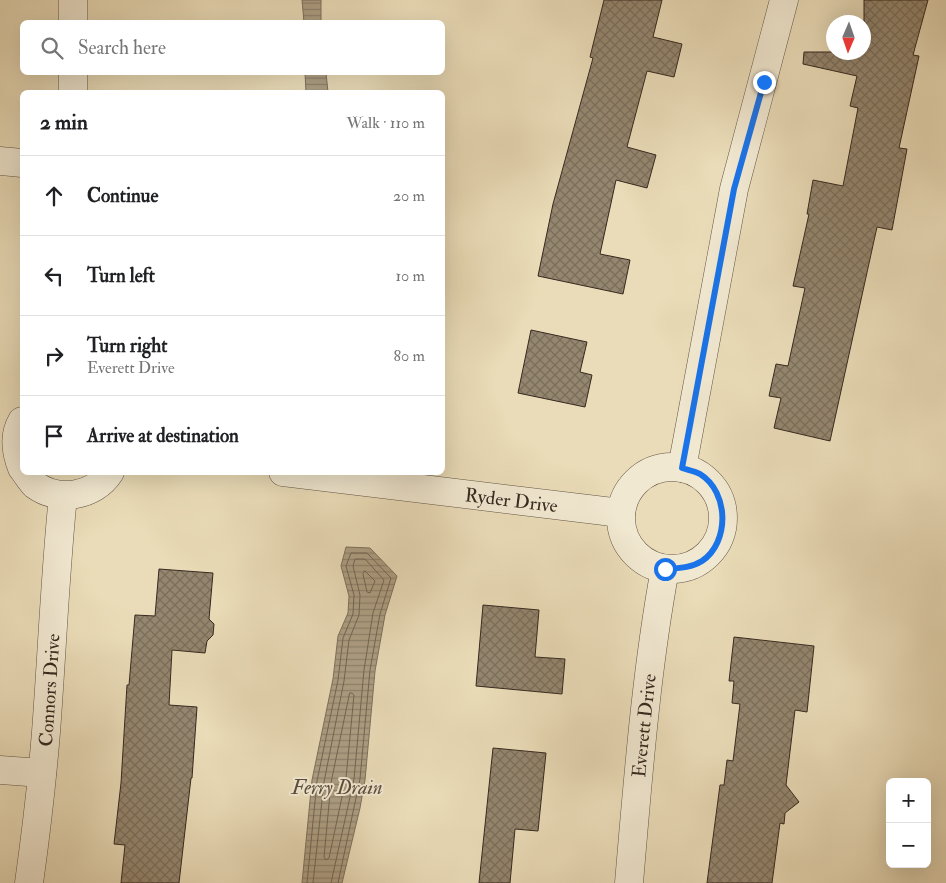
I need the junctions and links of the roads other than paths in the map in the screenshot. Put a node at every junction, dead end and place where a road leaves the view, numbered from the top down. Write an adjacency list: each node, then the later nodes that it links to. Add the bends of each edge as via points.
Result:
1 (74, 0): 3 (street)
2 (784, 0): 10 (street, via 734,189)
3 (73, 20)
4 (73, 75): 5 (street)
5 (73, 90)
6 (0, 161): 7 (street)
7 (20, 163)
8 (20, 428): 9 (street, via 16,441)
9 (20, 462)
10 (682, 468): 15 (street, via 651,472 635,483); 16 (street, via 700,474 711,485 720,502 723,521 712,553 701,562 684,568)
11 (28, 475): 14 (street, via 50,493)
12 (108, 475): 14 (street, via 95,488)
13 (308, 475): 15 (street, Ryder Drive)
14 (63, 496): 18 (street, Connors Drive)
15 (621, 513): 16 (street, via 628,543 653,566)
16 (665, 569): 20 (street, Everett Drive, via 648,689)
17 (0, 770): 18 (street)
18 (42, 773): 19 (street, Connors Drive)
19 (29, 883)
20 (629, 883)

